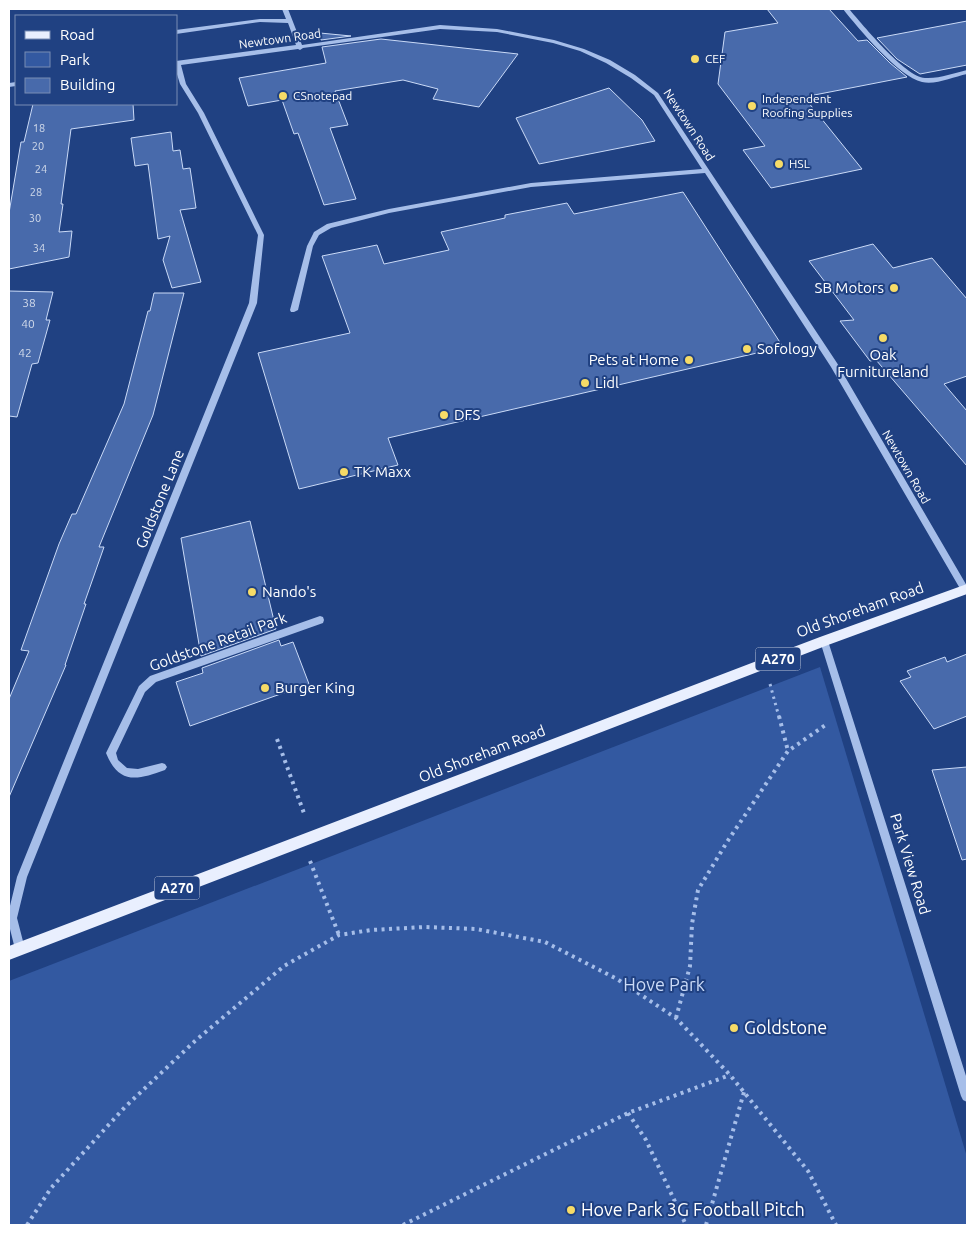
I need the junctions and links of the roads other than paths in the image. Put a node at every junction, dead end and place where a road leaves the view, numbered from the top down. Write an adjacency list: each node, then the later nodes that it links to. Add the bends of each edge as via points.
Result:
1 (285, 9): 3 (street)
2 (846, 9): 8 (street, via 897,64 916,79 924,81)
3 (289, 22): 4 (street, via 253,20); 5 (street, via 298,32)
4 (178, 32)
5 (300, 48): 6 (street, Newtown Road); 9 (street, Newtown Road, via 440,27 474,27 534,36 585,52 636,76 656,94)
6 (178, 64)
7 (178, 67): 15 (street, Goldstone Lane, via 183,84 201,113 261,235 254,304 22,877 12,918)
8 (967, 72)
9 (705, 171): 10 (street, via 532,185 328,226 316,234 310,246); 11 (street, Newtown Road, via 834,365)
10 (294, 310)
11 (966, 589): 13 (main road, Old Shoreham Road / A270)
12 (320, 620): 14 (street, Goldstone Retail Park, via 152,679 142,689 111,753 114,764 122,772 139,774)
13 (824, 641): 15 (main road, Old Shoreham Road / A270); 16 (street, Park View Road)
14 (162, 767)
15 (14, 951)
16 (967, 1096)

